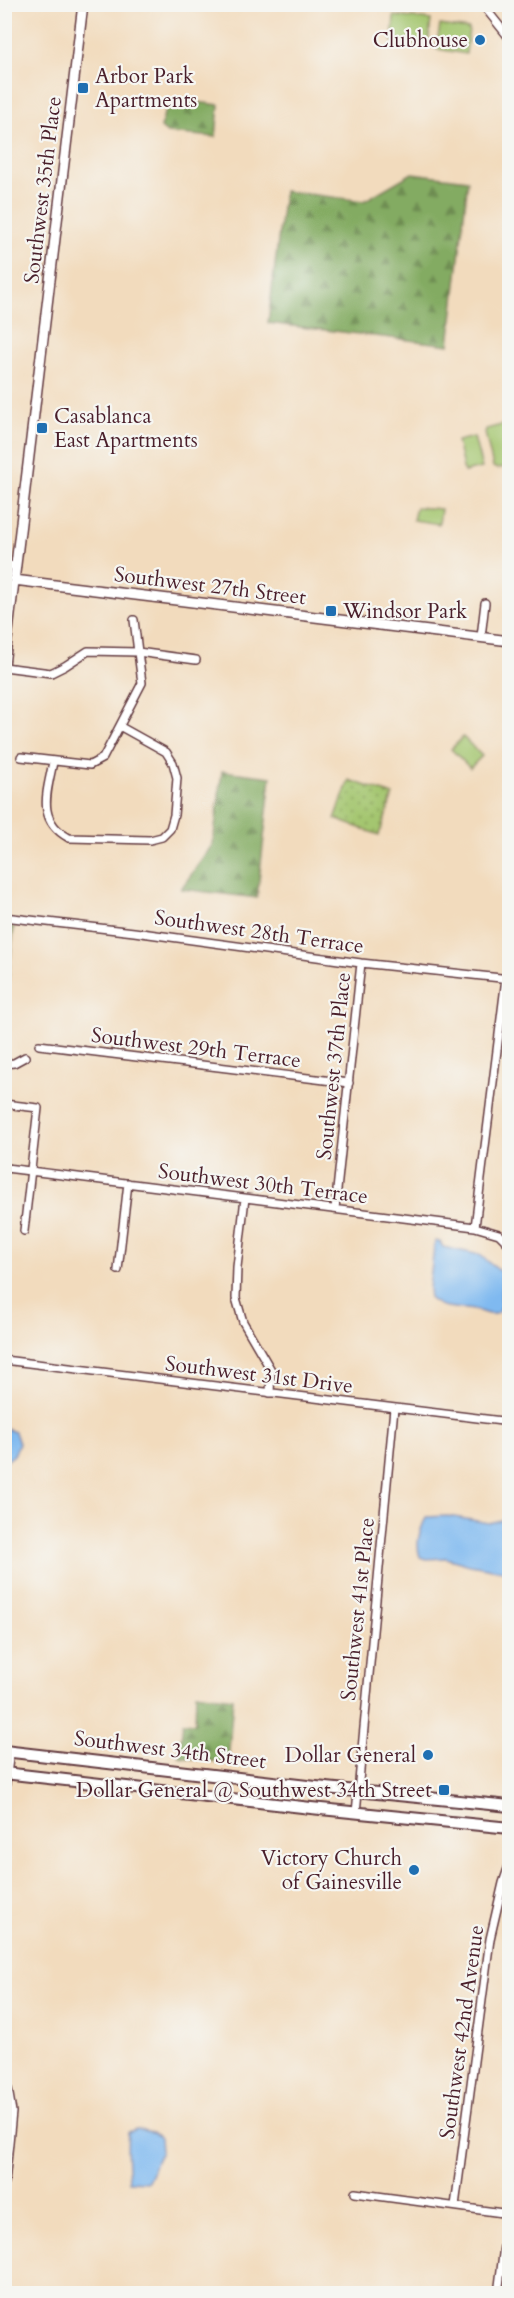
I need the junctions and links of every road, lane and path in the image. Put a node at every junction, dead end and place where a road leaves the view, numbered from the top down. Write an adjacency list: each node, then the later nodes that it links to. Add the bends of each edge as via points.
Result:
1 (83, 4): 5 (street, Southwest 35th Place)
2 (482, 4): 3 (street)
3 (510, 39)
4 (4, 565): 5 (street)
5 (16, 566): 6 (street, Southwest 35th Place)
6 (14, 580): 9 (street, Southwest 27th Street); 13 (street, Southwest 35th Place)
7 (484, 603): 9 (street)
8 (134, 620): 11 (street)
9 (481, 637): 10 (street, Southwest 27th Street)
10 (510, 641)
11 (138, 652): 12 (street); 13 (street, via 88,651 51,673); 14 (street, via 142,683)
12 (196, 660)
13 (4, 666)
14 (121, 727): 16 (street, via 103,758 90,765); 16 (street, via 166,752 173,764 177,778 174,815 170,829 162,837 69,838 58,832 50,823 46,801)
15 (21, 758): 16 (street)
16 (53, 762)
17 (4, 917): 18 (street, Southwest 28th Terrace)
18 (361, 963): 19 (street, Southwest 28th Terrace); 23 (street, Southwest 37th Place)
19 (508, 978): 30 (street)
20 (39, 1045): 23 (street, Southwest 29th Terrace)
21 (25, 1057): 22 (street)
22 (4, 1065)
23 (349, 1083): 29 (street, Southwest 37th Place)
24 (4, 1104): 26 (street, via 38,1108)
25 (6, 1168): 26 (street, Southwest 30th Terrace)
26 (32, 1171): 27 (street, Southwest 30th Terrace); 31 (street)
27 (128, 1184): 28 (street, Southwest 30th Terrace); 33 (street)
28 (245, 1198): 29 (street, Southwest 30th Terrace); 35 (street, via 236,1298 243,1322 271,1370)
29 (335, 1209): 30 (street, Southwest 30th Terrace)
30 (475, 1227): 32 (street, Southwest 30th Terrace, via 499,1234)
31 (24, 1231)
32 (510, 1245)
33 (118, 1270)
34 (4, 1360): 35 (street, Southwest 31st Drive)
35 (270, 1393): 36 (street, Southwest 31st Drive)
36 (394, 1408): 37 (street, Southwest 31st Drive); 41 (street, Southwest 41st Place)
37 (510, 1422)
38 (7, 1751): 39 (street); 41 (main road, Southwest 34th Street)
39 (6, 1773): 40 (street); 43 (main road, Southwest 34th Street)
40 (4, 1790)
41 (358, 1791): 42 (main road, Southwest 34th Street); 43 (street, Southwest 41st Place)
42 (510, 1806)
43 (356, 1813): 44 (main road, Southwest 34th Street)
44 (510, 1828)
45 (510, 1863): 49 (street, Southwest 42nd Avenue, via 490,1939)
46 (4, 2071): 47 (street, via 11,2112)
47 (4, 2183)
48 (355, 2193): 49 (street)
49 (455, 2206): 50 (street)
50 (509, 2214): 51 (street)
51 (498, 2294)

